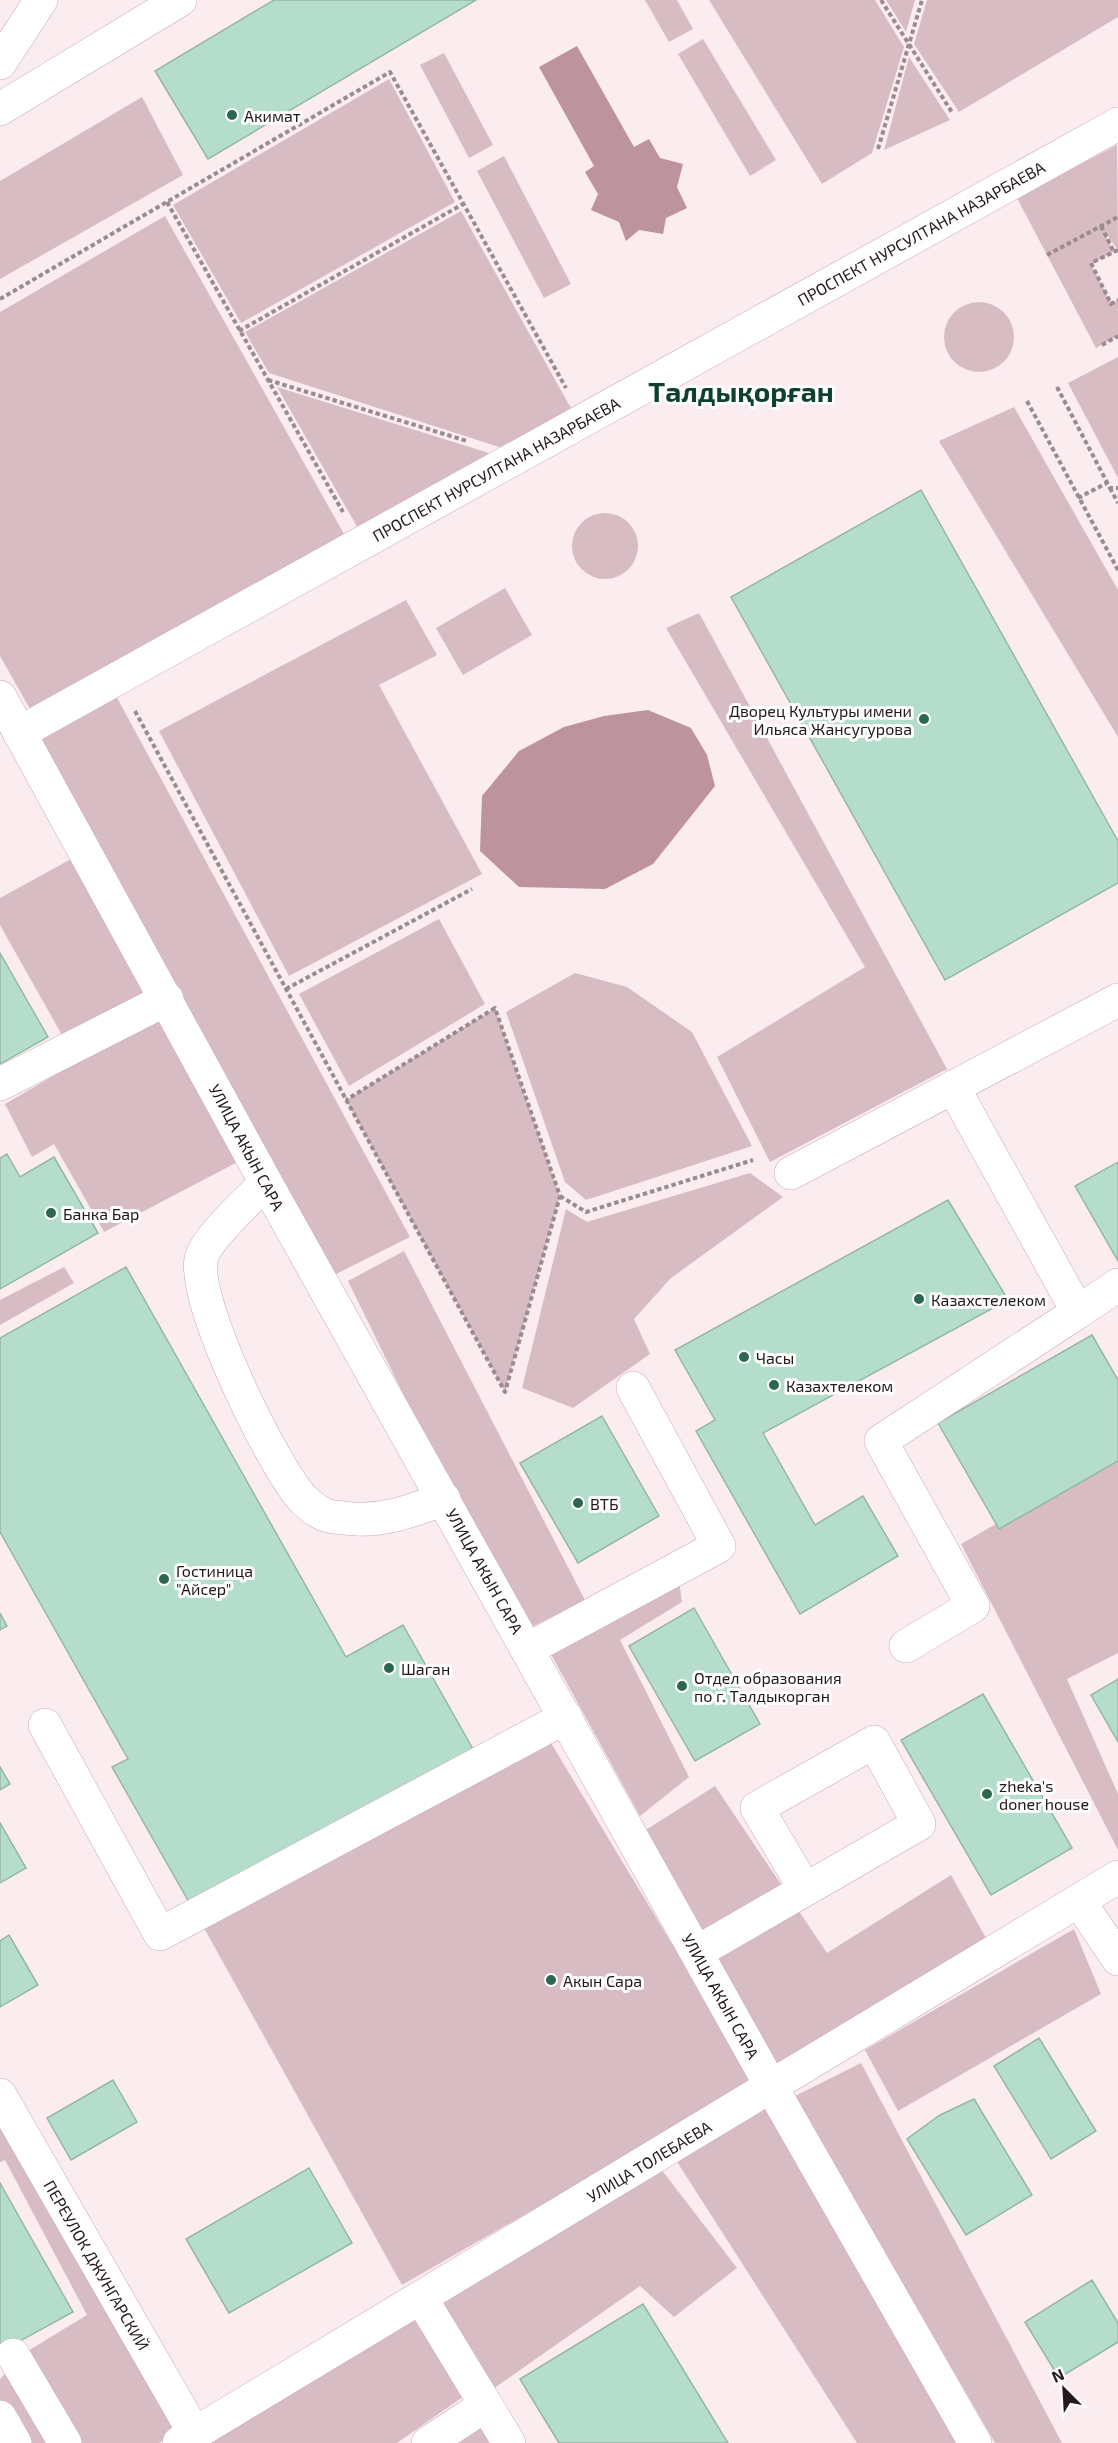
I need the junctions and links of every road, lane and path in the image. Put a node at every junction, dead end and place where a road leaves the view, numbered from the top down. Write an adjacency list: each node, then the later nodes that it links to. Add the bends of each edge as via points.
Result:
1 (40, 0): 6 (street)
2 (180, 0): 7 (street)
3 (881, 0): 5 (path)
4 (922, 0): 5 (path)
5 (909, 45): 8 (path); 10 (path)
6 (0, 63)
7 (0, 109)
8 (953, 114)
9 (1118, 124): 25 (street, ПРОСПЕКТ НУРСУЛТАНА НАЗАРБАЕВА)
10 (878, 149)
11 (167, 202): 12 (path, via 390,72); 17 (path); 19 (path)
12 (463, 204): 19 (path); 25 (path)
13 (1118, 217): 14 (path)
14 (1101, 226): 15 (path); 16 (path)
15 (1116, 251): 18 (path, via 1091,263 1111,304)
16 (1047, 255)
17 (0, 299)
18 (1118, 300)
19 (239, 331): 22 (path)
20 (1118, 336): 21 (path)
21 (1102, 345)
22 (267, 380): 26 (path); 32 (path)
23 (1057, 387): 27 (path)
24 (1027, 401): 30 (path)
25 (583, 420): 26 (street, ПРОСПЕКТ НУРСУЛТАНА НАЗАРБАЕВА)
26 (518, 456): 32 (street, ПРОСПЕКТ НУРСУЛТАНА НАЗАРБАЕВА)
27 (1107, 483): 28 (path); 30 (path)
28 (1110, 488): 29 (path); 31 (path)
29 (1118, 488)
30 (1078, 498): 33 (path)
31 (1118, 503)
32 (360, 544): 34 (street, ПРОСПЕКТ НУРСУЛТАНА НАЗАРБАЕВА)
33 (1118, 570)
34 (117, 678): 36 (street, ПРОСПЕКТ НУРСУЛТАНА НАЗАРБАЕВА); 38 (path)
35 (0, 697): 36 (street, УЛИЦА АКЫН САРА)
36 (10, 739): 39 (street, УЛИЦА АКЫН САРА)
37 (472, 889): 38 (path)
38 (286, 989): 43 (path)
39 (167, 999): 41 (street); 46 (street, УЛИЦА АКЫН САРА)
40 (1118, 1000): 42 (street)
41 (0, 1084)
42 (953, 1088): 45 (street); 49 (street)
43 (346, 1100): 47 (path, via 495,1008); 47 (path, via 505,1392)
44 (753, 1160): 47 (path, via 586,1212)
45 (791, 1173)
46 (266, 1183): 51 (street, УЛИЦА АКЫН САРА); 51 (street, via 220,1229 201,1258 204,1287 231,1371 268,1446 303,1500 326,1515 365,1521 399,1516)
47 (560, 1196)
48 (1118, 1285): 49 (street)
49 (1078, 1312): 52 (street, via 881,1441 972,1606)
50 (633, 1388): 53 (street, via 719,1546)
51 (444, 1499): 53 (street, УЛИЦА АКЫН САРА)
52 (906, 1646)
53 (528, 1649): 54 (street, УЛИЦА АКЫН САРА)
54 (566, 1717): 55 (street, via 160,1934); 59 (street, УЛИЦА АКЫН САРА)
55 (45, 1725)
56 (1118, 1877): 58 (street, УЛИЦА ТОЛЕБАЕВА)
57 (805, 1889): 57 (street, via 919,1824 873,1742 757,1808); 59 (street)
58 (1079, 1901): 60 (street); 61 (street, УЛИЦА ТОЛЕБАЕВА)
59 (697, 1953): 61 (street, УЛИЦА АКЫН САРА)
60 (1118, 1959)
61 (772, 2088): 63 (street, УЛИЦА ТОЛЕБАЕВА); 72 (street, УЛИЦА АКЫН САРА)
62 (0, 2096): 67 (street, ПЕРЕУЛОК ДЖУНГАРСКИЙ)
63 (421, 2298): 65 (street); 67 (street, УЛИЦА ТОЛЕБАЕВА)
64 (13, 2355): 69 (street)
65 (486, 2405): 70 (street); 71 (street)
66 (0, 2417): 68 (street)
67 (187, 2438)
68 (15, 2443)
69 (65, 2443)
70 (428, 2443)
71 (509, 2443)
72 (975, 2443)

